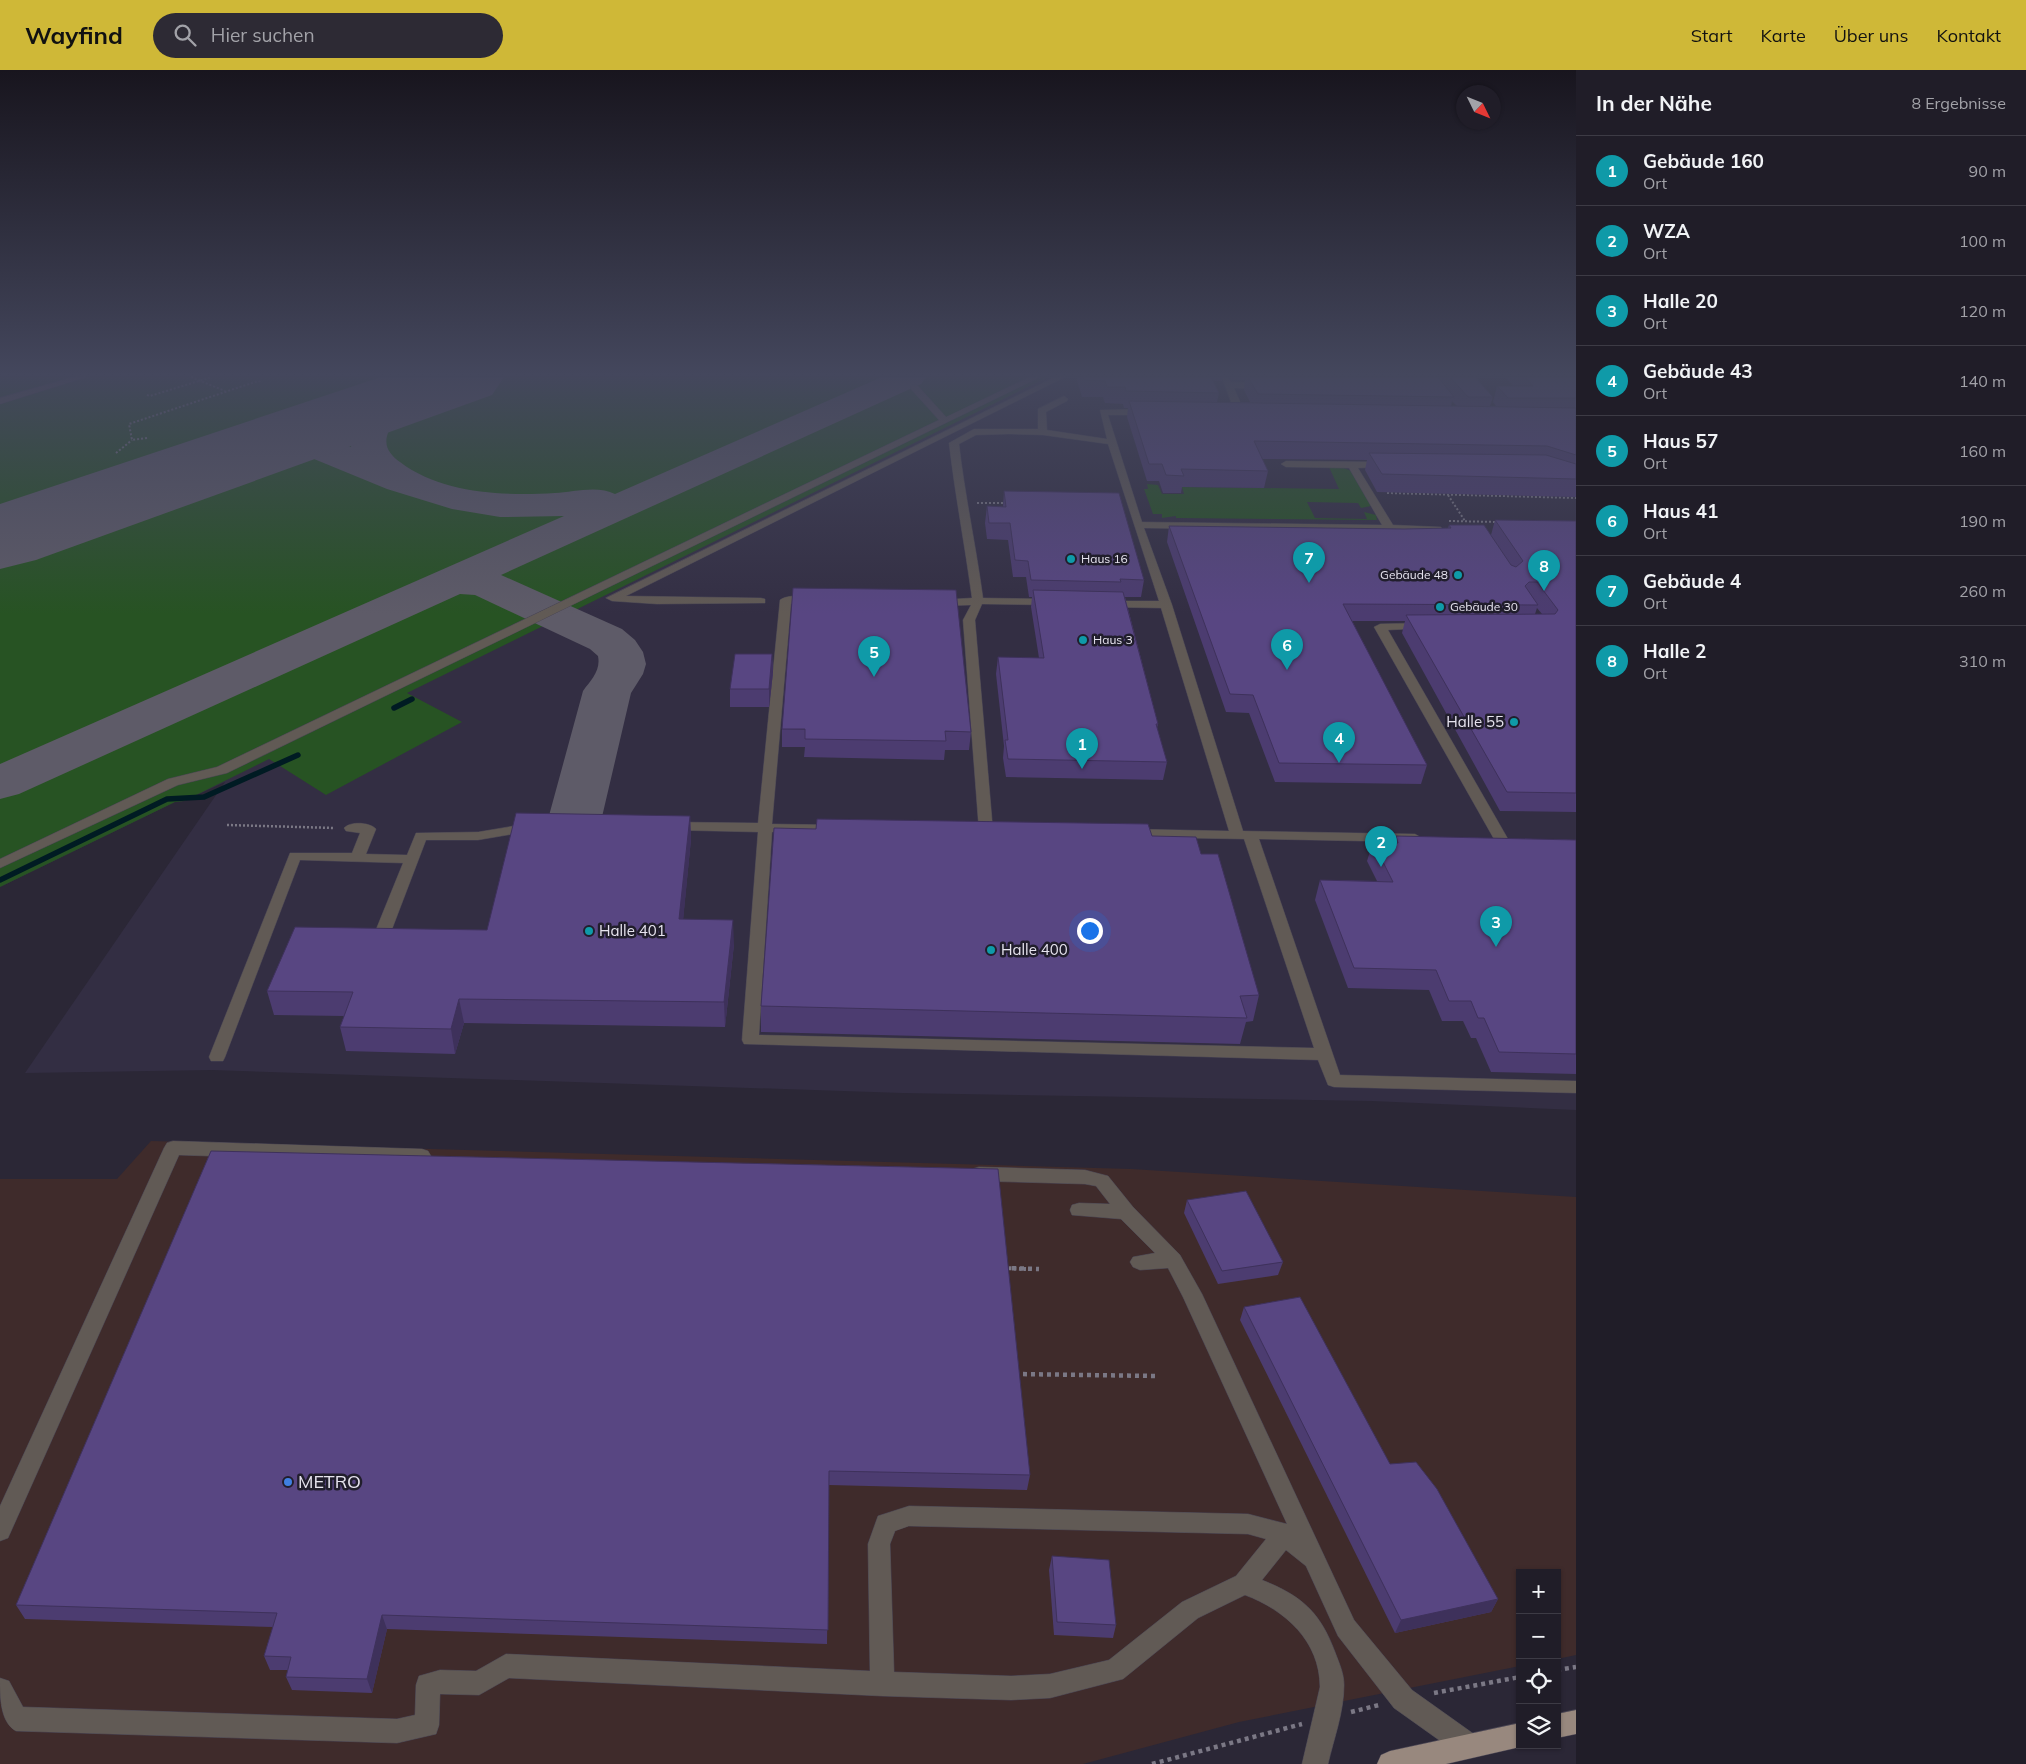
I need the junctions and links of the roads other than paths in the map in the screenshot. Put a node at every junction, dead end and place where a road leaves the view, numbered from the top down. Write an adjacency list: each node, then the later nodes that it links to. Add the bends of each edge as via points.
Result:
1 (872, 456): 35 (lane, via 222,770 173,782)
2 (900, 456): 13 (lane, via 612,598)
3 (956, 456): 15 (lane)
4 (1116, 456): 10 (lane)
5 (1286, 464): 6 (lane)
6 (1352, 465): 7 (lane); 9 (lane)
7 (1399, 466)
8 (1362, 510): 9 (lane)
9 (1379, 510): 11 (lane)
10 (1138, 525): 11 (lane); 19 (lane)
11 (1389, 528): 12 (lane)
12 (1452, 529)
13 (761, 601)
14 (826, 601): 24 (lane, via 786,600)
15 (978, 601): 16 (lane); 17 (lane); 26 (lane, via 969,620)
16 (926, 603)
17 (1067, 603)
18 (1096, 604): 19 (lane)
19 (1166, 605): 28 (lane)
20 (1437, 626): 31 (lane, via 1380,626)
21 (551, 824): 34 (lane, via 478,836 421,836)
22 (658, 826): 24 (lane)
23 (351, 828): 33 (lane, via 370,829)
24 (765, 828): 25 (lane); 37 (lane, via 750,1040)
25 (851, 829)
26 (986, 831)
27 (1111, 833): 28 (lane)
28 (1243, 835): 29 (lane); 37 (lane)
29 (1434, 838)
30 (1482, 839): 31 (lane)
31 (1501, 839): 32 (lane)
32 (1520, 840)
33 (357, 858): 34 (lane); 38 (lane, via 295,856)
34 (412, 859): 36 (lane)
35 (0, 864)
36 (381, 937)
37 (1325, 1054): 39 (lane, via 1334,1081)
38 (218, 1057)
39 (1576, 1087)
40 (440, 1156): 46 (lane, via 173,1148)
41 (965, 1174): 43 (lane, via 1085,1177 1102,1182)
42 (1080, 1210): 43 (lane)
43 (1126, 1212): 44 (lane)
44 (1173, 1260): 45 (lane); 48 (lane, via 1192,1294)
45 (1140, 1262)
46 (0, 1531)
47 (1285, 1534): 48 (lane); 49 (lane); 50 (lane, via 1248,1524 1189,1522 909,1516 886,1523 879,1544)
48 (1315, 1560): 55 (lane, via 1346,1628 1402,1699)
49 (1244, 1584): 50 (lane, via 1190,1610 1115,1671 1050,1686); 56 (lane, via 1268,1592 1304,1615 1318,1636 1332,1678 1327,1718)
50 (882, 1684): 51 (lane, via 506,1666 479,1683 440,1682 428,1685 427,1725 397,1731 16,1719)
51 (0, 1690)
52 (1576, 1722): 53 (main road)
53 (1561, 1725)
54 (1516, 1736): 55 (main road)
55 (1469, 1746): 57 (main road)
56 (1315, 1764)
57 (1390, 1764)

